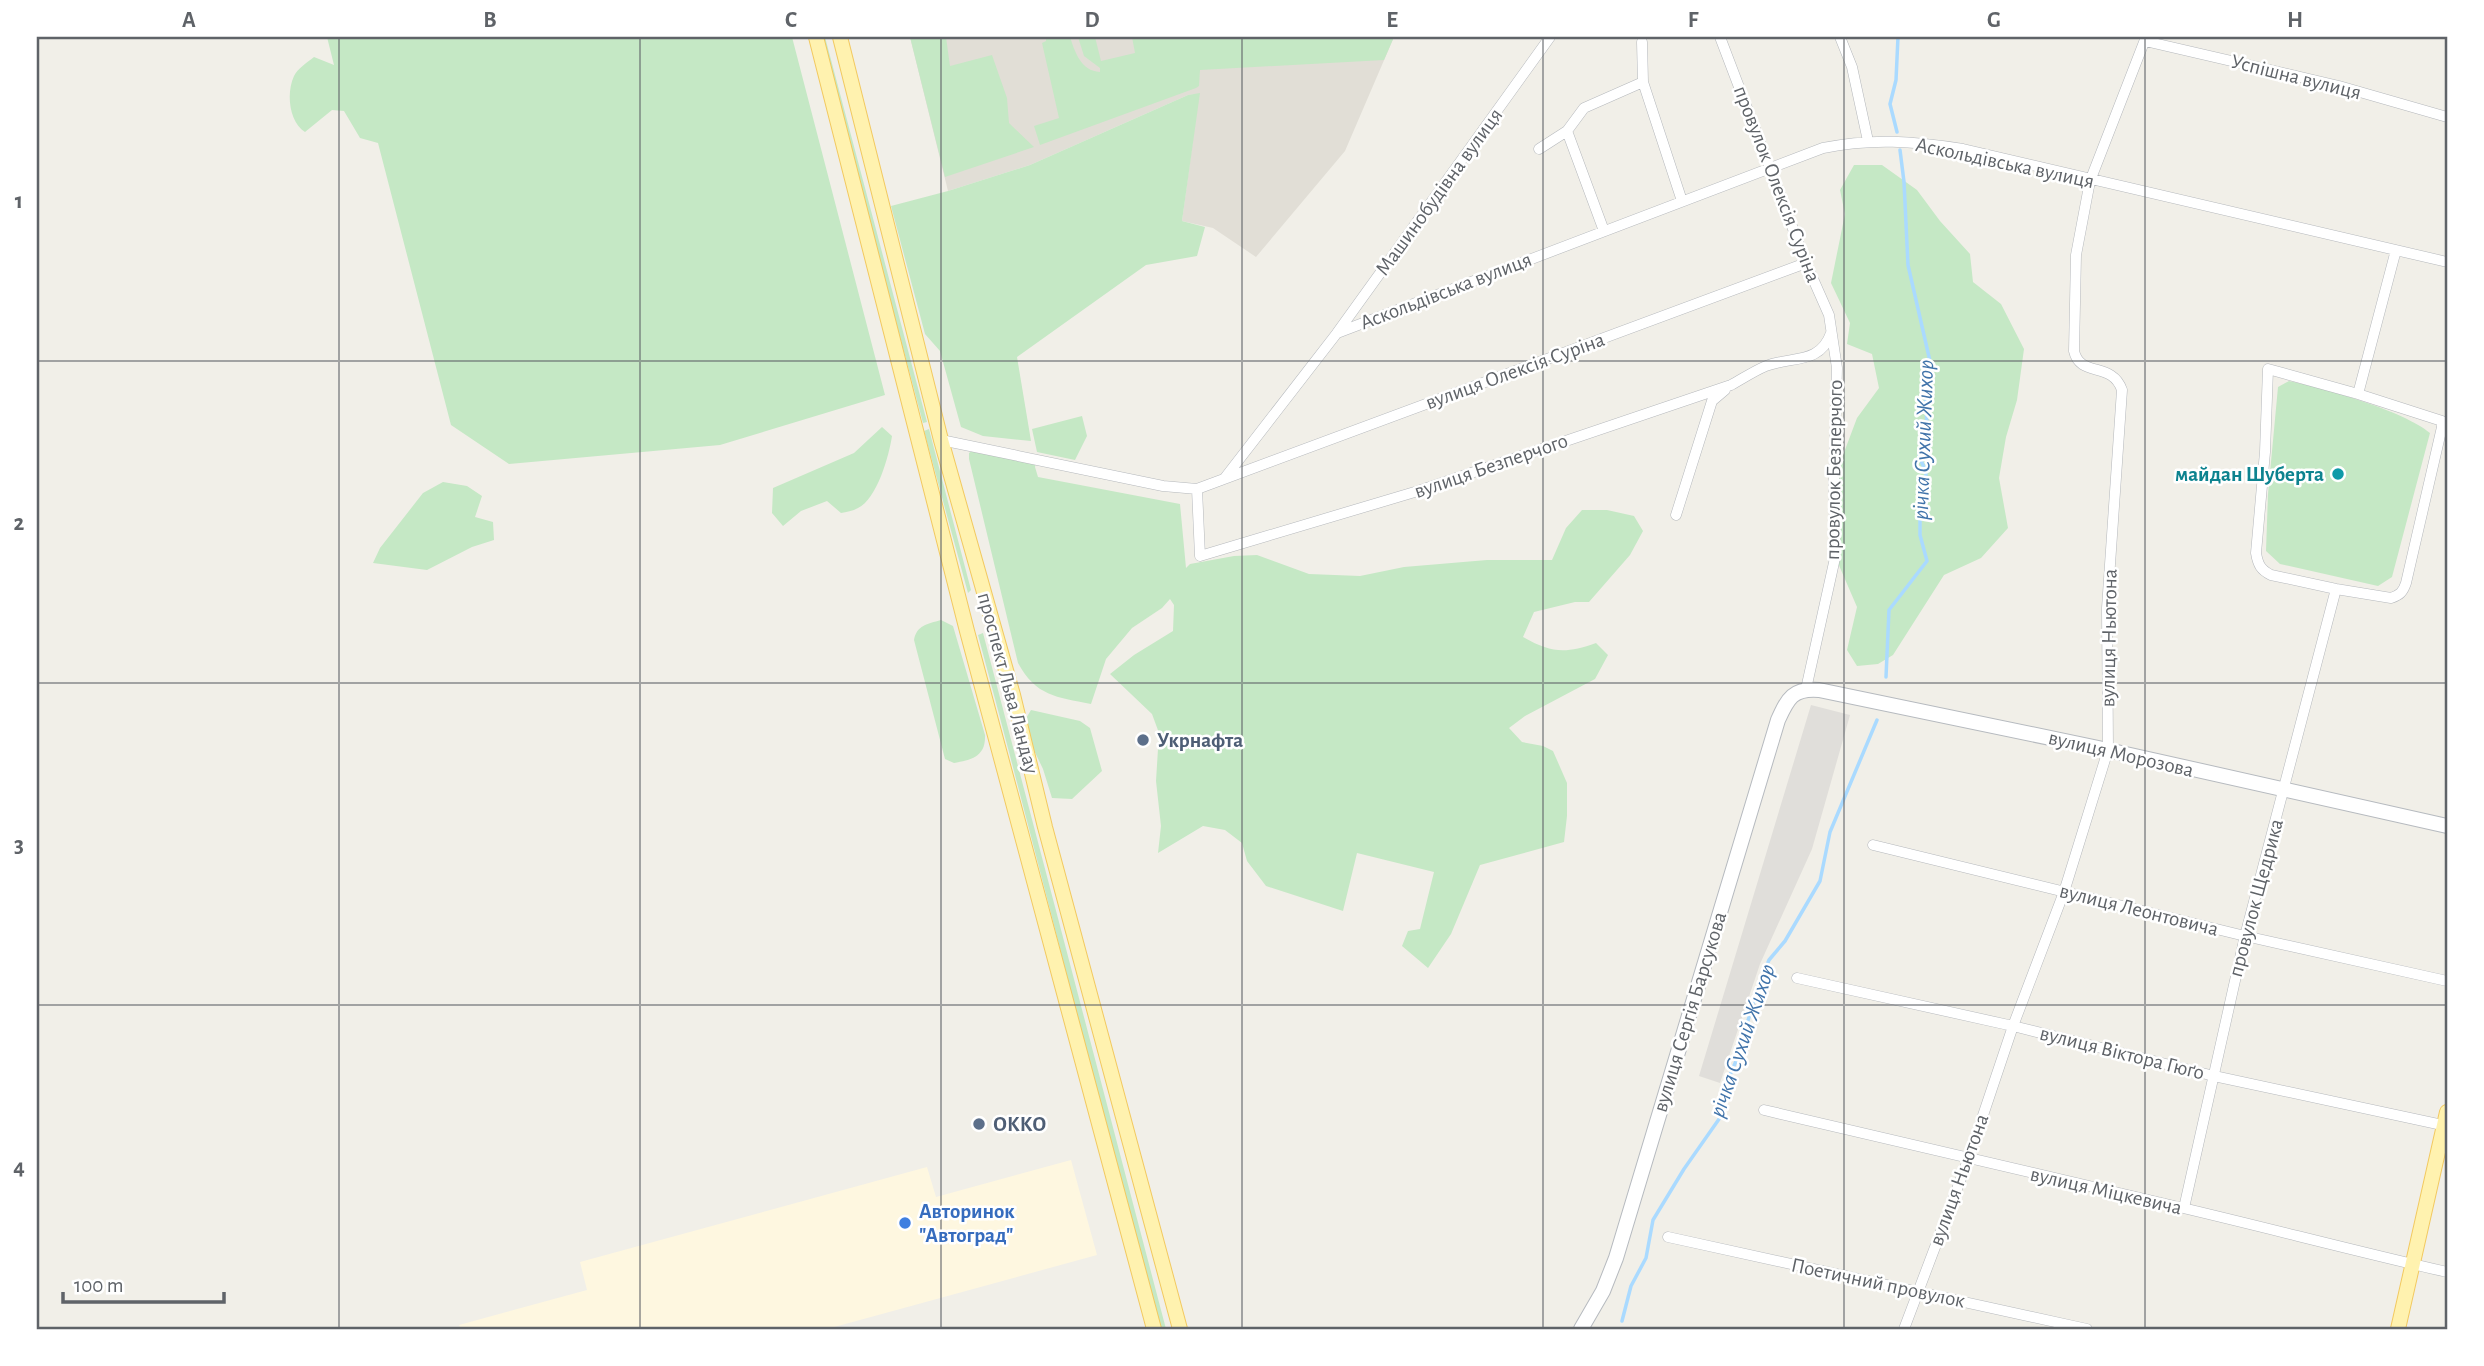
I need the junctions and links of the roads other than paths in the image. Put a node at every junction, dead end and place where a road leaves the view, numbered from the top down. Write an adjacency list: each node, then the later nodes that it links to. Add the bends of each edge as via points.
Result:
1 (816, 37): 30 (main road, проспект Льва Ландау)
2 (840, 37): 24 (main road, проспект Льва Ландау)
3 (1550, 37): 20 (street, Машинобудівна вулиця)
4 (1720, 37): 13 (street, провулок Олексія Суріна)
5 (1840, 37): 11 (street, via 1852,68)
6 (2146, 39): 9 (street, Успішна вулиця); 14 (street, вулиця Ньютона)
7 (1643, 42): 8 (street)
8 (1643, 82): 10 (street, via 1584,108); 15 (street)
9 (2447, 117)
10 (1567, 131): 12 (street); 16 (street)
11 (1868, 141): 13 (street, Аскольдівська вулиця, via 1823,148); 14 (street, Аскольдівська вулиця, via 1963,149)
12 (1538, 149)
13 (1771, 167): 15 (street, Аскольдівська вулиця); 19 (street, провулок Олексія Суріна)
14 (2090, 181): 17 (street, Аскольдівська вулиця); 32 (street, вулиця Ньютона, via 2076,255 2074,351 2081,365 2111,374 2122,390 2107,608)
15 (1682, 201): 16 (street, Аскольдівська вулиця)
16 (1604, 231): 20 (street, Аскольдівська вулиця)
17 (2396, 250): 18 (street, Аскольдівська вулиця); 23 (street)
18 (2447, 262)
19 (1807, 263): 21 (street, провулок Олексія Суріна, via 1829,315); 25 (street, вулиця Олексія Суріна)
20 (1337, 333): 25 (street, Машинобудівна вулиця)
21 (1830, 333): 22 (street, вулиця Безперчого, via 1827,345 1811,357 1766,366); 31 (street, провулок Безперчого, via 1837,368 1835,558)
22 (1731, 385): 26 (street, вулиця Безперчого, via 1418,491 1200,555); 27 (street, via 1712,401)
23 (2358, 394): 28 (street, via 2437,418 2442,427 2404,590 2391,598); 28 (street, via 2268,369 2258,565 2271,575)
24 (942, 440): 26 (street, via 1167,487); 29 (main road, проспект Льва Ландау)
25 (1224, 480): 26 (street, вулиця Олексія Суріна)
26 (1197, 489)
27 (1676, 514)
28 (2336, 589): 33 (street, провулок Щедрика)
29 (993, 624): 30 (main road); 51 (main road, проспект Льва Ландау)
30 (967, 631): 50 (main road, проспект Льва Ландау)
31 (1800, 691): 32 (main road, вулиця Морозова, via 1832,692); 52 (main road, вулиця Сергія Барсукова, via 1785,704 1778,720 1616,1258)
32 (2108, 750): 33 (main road, вулиця Морозова); 36 (street, вулиця Ньютона)
33 (2284, 791): 34 (main road, вулиця Морозова); 37 (street, провулок Щедрика)
34 (2447, 827)
35 (1872, 845): 36 (street, вулиця Леонтовича)
36 (2064, 892): 37 (street, вулиця Леонтовича); 40 (street, вулиця Ньютона)
37 (2245, 936): 39 (street, вулиця Леонтовича); 41 (street, провулок Щедрика)
38 (1797, 978): 40 (street, вулиця Віктора Гюґо)
39 (2447, 981)
40 (2013, 1026): 41 (street, вулиця Віктора Гюґо); 44 (street, вулиця Ньютона)
41 (2214, 1076): 43 (street, вулиця Віктора Гюґо); 45 (street, провулок Щедрика)
42 (1764, 1110): 44 (street, вулиця Міцкевича)
43 (2446, 1121): 47 (main road)
44 (1968, 1160): 45 (street, вулиця Міцкевича); 49 (street, вулиця Ньютона)
45 (2184, 1208): 47 (street, вулиця Міцкевича)
46 (1668, 1237): 49 (street, Поетичний провулок)
47 (2413, 1264): 48 (street, вулиця Міцкевича); 55 (main road)
48 (2447, 1272)
49 (1917, 1291): 53 (street, вулиця Ньютона); 54 (street, Поетичний провулок)
50 (1154, 1329)
51 (1180, 1329)
52 (1581, 1329)
53 (1904, 1329)
54 (2087, 1329)
55 (2398, 1329)

